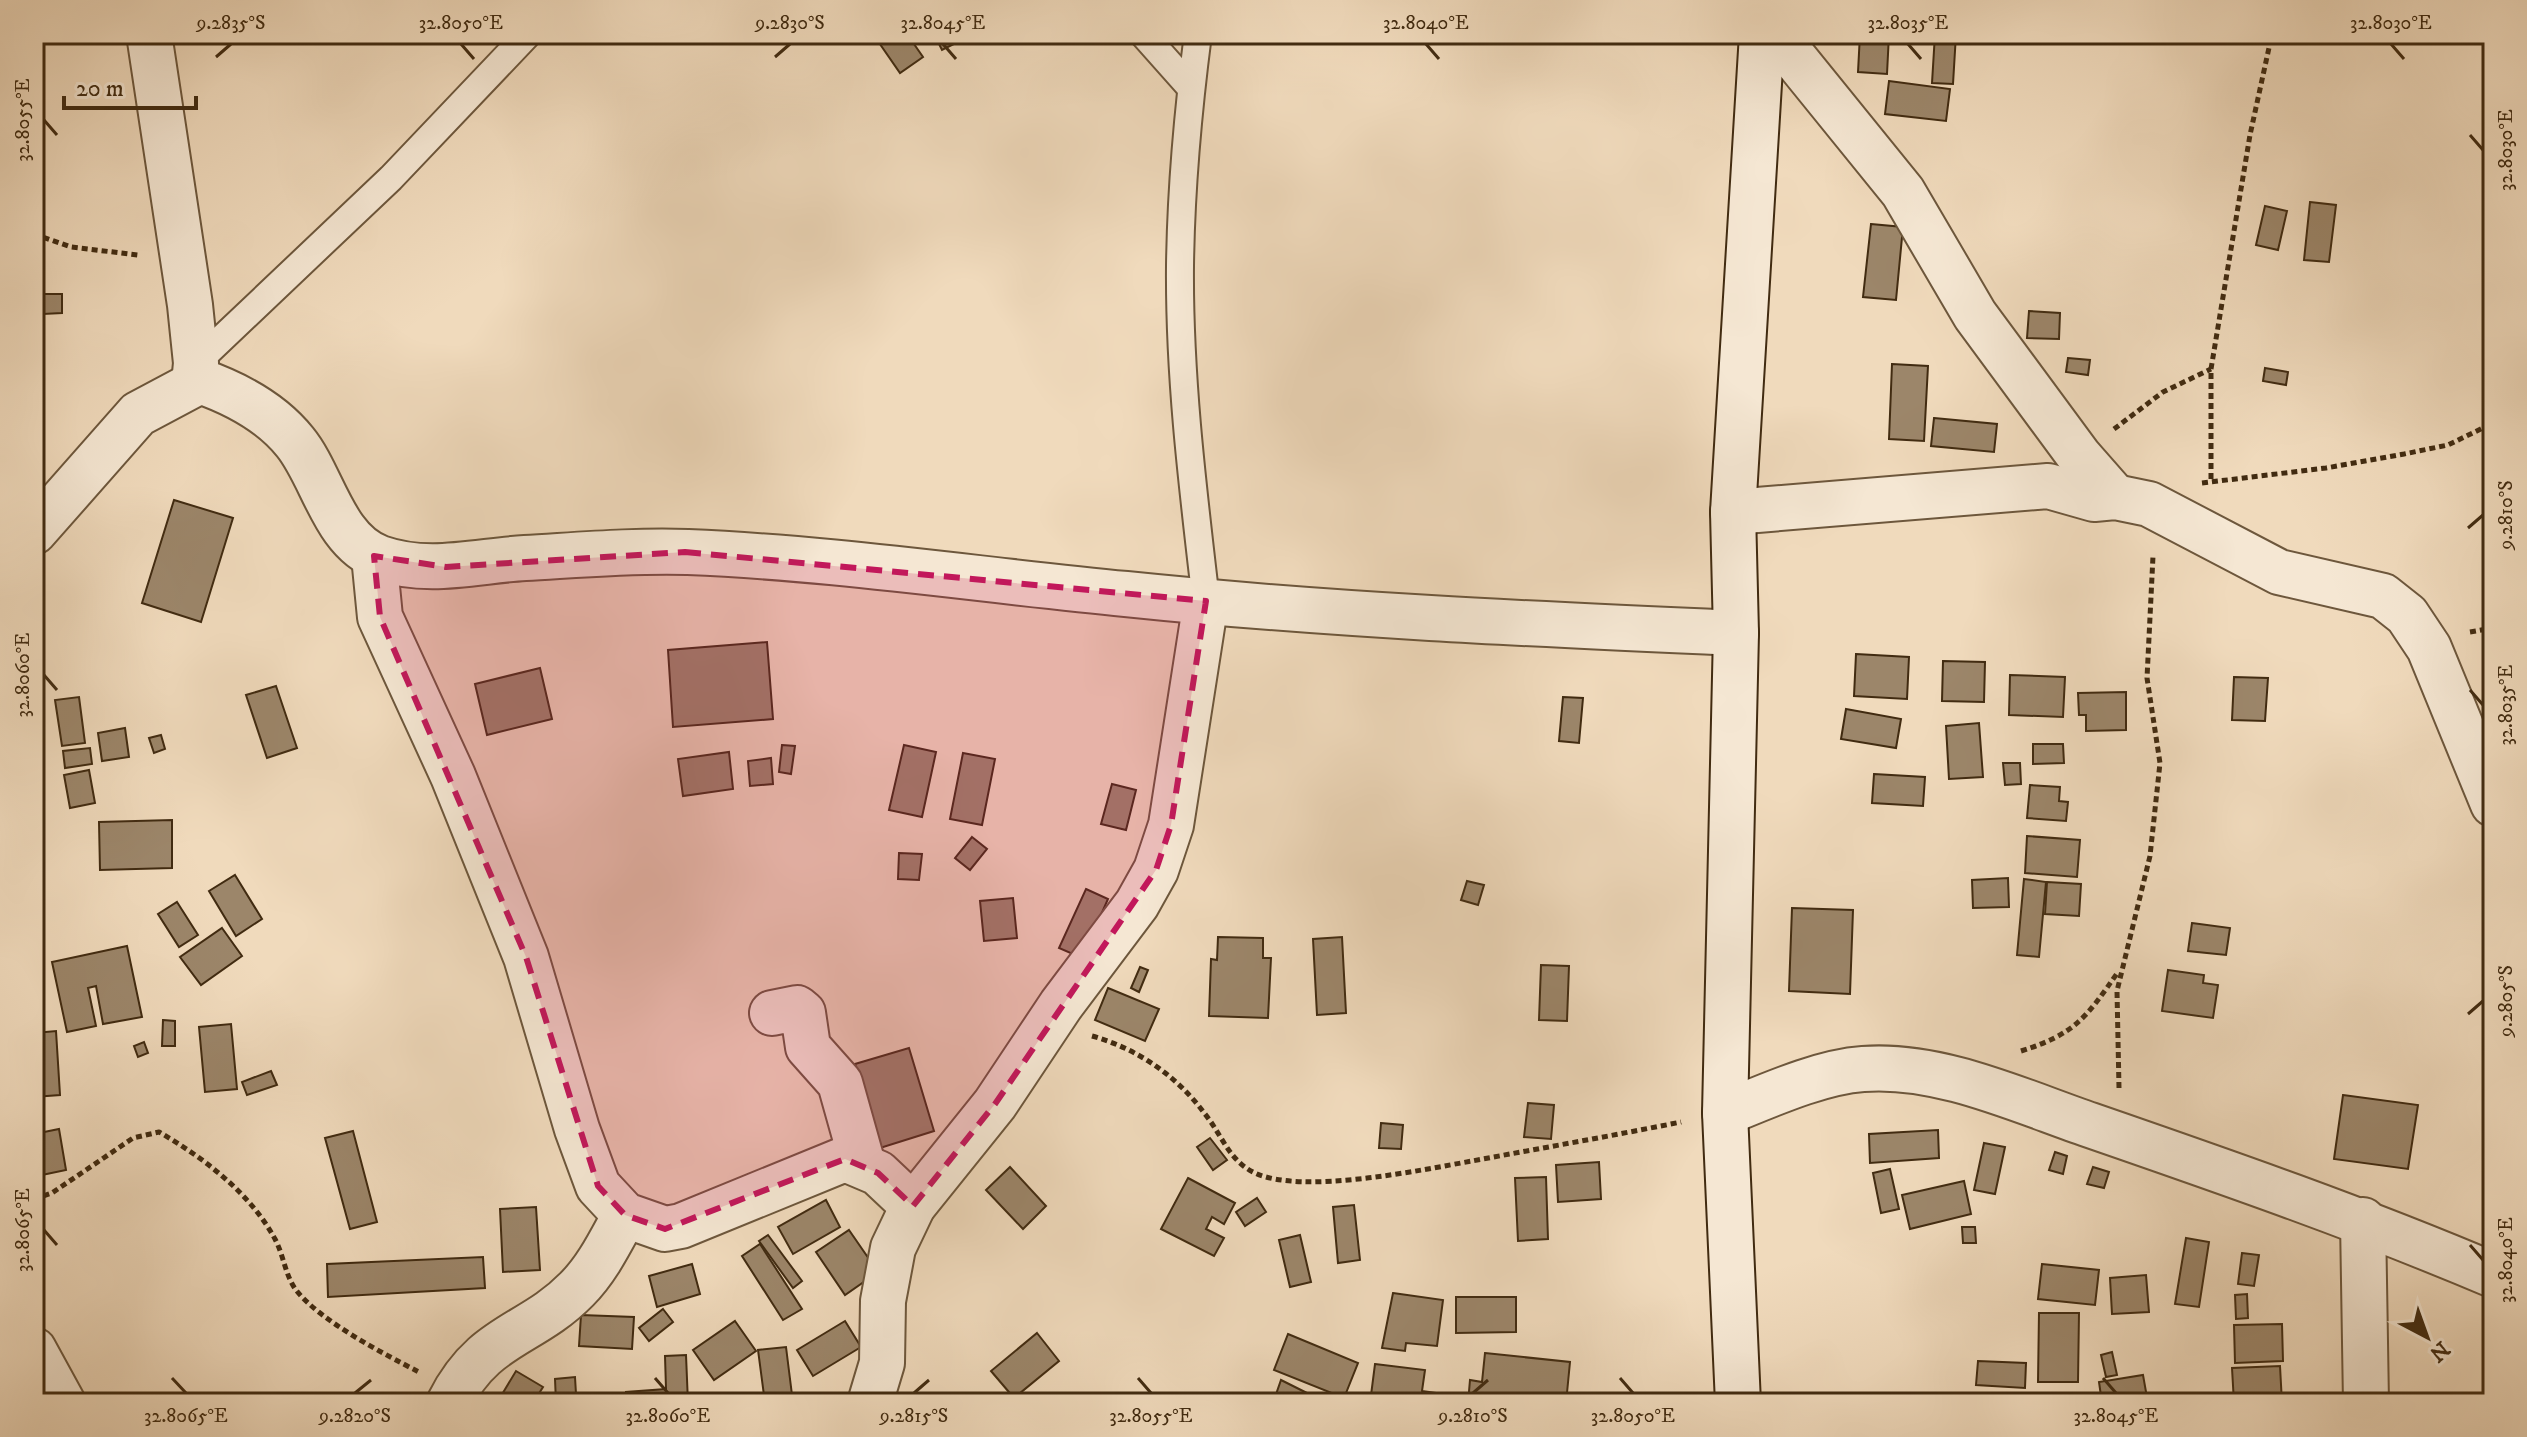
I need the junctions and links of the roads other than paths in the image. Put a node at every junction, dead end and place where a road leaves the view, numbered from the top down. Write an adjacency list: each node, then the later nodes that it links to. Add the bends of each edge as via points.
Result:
1 (149, 34): 8 (street)
2 (528, 34): 8 (lane)
3 (1143, 34): 7 (lane)
4 (1198, 34): 7 (lane)
5 (1762, 34): 10 (street)
6 (1775, 34): 9 (street, via 1903,192 1975,315 2079,456)
7 (1191, 88): 13 (lane, via 1180,268 1189,459)
8 (195, 373): 11 (street, via 138,414); 12 (street, via 200,381 266,415 295,442 342,526)
9 (2132, 500): 10 (street, via 2094,499 2048,486); 15 (street, via 2279,572 2383,596 2407,615 2429,648)
10 (1733, 512): 14 (street)
11 (34, 532)
12 (374, 556): 13 (street, via 405,565 446,567 521,558 685,552); 20 (street, via 380,617 453,776 526,957 598,1186)
13 (1206, 601): 14 (street); 19 (street, via 1171,825 1156,870 995,1104)
14 (1736, 633): 17 (street)
15 (2493, 804)
16 (772, 1013): 18 (street, via 797,1008 803,1013 808,1047 840,1083)
17 (1725, 1113): 21 (street, via 1861,1069 1912,1070); 27 (street)
18 (863, 1165): 19 (street); 20 (street, via 845,1159 681,1226 665,1229)
19 (913, 1206): 26 (street, via 893,1248 883,1301 882,1363)
20 (625, 1215): 24 (street, via 578,1288 494,1345)
21 (2363, 1220): 22 (street); 28 (street)
22 (2493, 1275)
23 (34, 1350): 25 (street)
24 (452, 1397)
25 (63, 1403)
26 (870, 1403)
27 (1738, 1403)
28 (2366, 1403)

